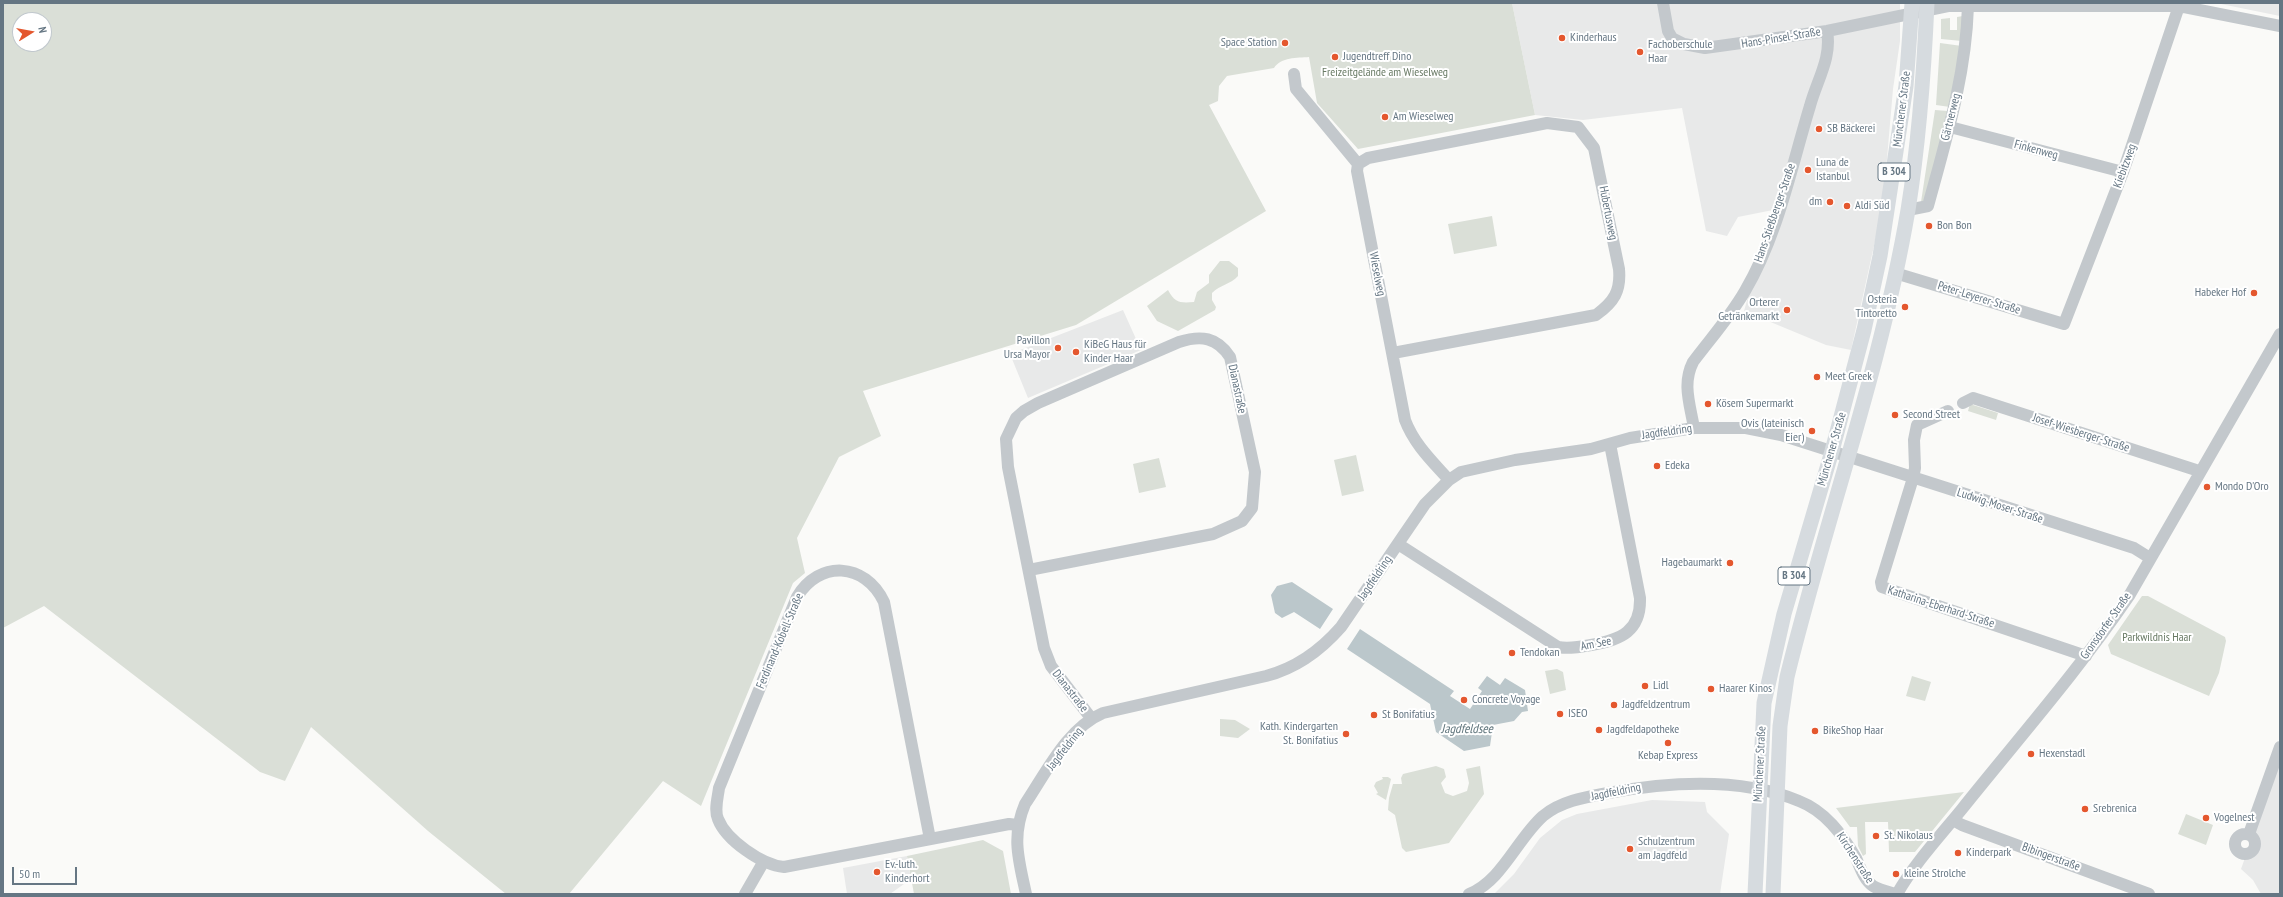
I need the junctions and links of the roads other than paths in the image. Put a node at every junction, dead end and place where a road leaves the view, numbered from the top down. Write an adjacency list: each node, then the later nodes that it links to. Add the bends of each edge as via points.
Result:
1 (1663, 3): 7 (street, Hans-Pinsel-Straße, via 1668,31 1672,38 1695,47 1720,47)
2 (1927, 6): 3 (street, Hans-Pinsel-Straße); 5 (street, Hans-Pinsel-Straße); 12 (main road, Münchener Straße / B 304, via 1923,77)
3 (1968, 6): 4 (street, Hans-Pinsel-Straße); 9 (street, Gärtnerweg, via 1966,43)
4 (2179, 6): 6 (street, Hans-Pinsel-Straße); 11 (street, Kiebitzweg)
5 (1911, 8): 7 (street, Hans-Pinsel-Straße); 21 (main road, Münchener Straße / B 304, via 1906,86 1887,216 1864,330)
6 (2280, 26)
7 (1827, 31): 19 (street, Hans-Stießberger-Straße, via 1829,52 1810,104 1766,247 1746,290 1689,370 1686,383)
8 (1294, 74): 10 (street, via 1296,89)
9 (1950, 127): 11 (street, Finkenweg); 12 (street, Gärtnerweg, via 1928,206)
10 (1358, 164): 16 (street, Wieselweg, via 1357,171); 16 (street, Hubertusweg, via 1368,158 1547,124 1578,127 1591,141 1597,159 1619,269 1617,296 1608,307 1596,315)
11 (2123, 172): 14 (street, Kiebitzweg)
12 (1908, 210): 13 (main road, Münchener Straße / B 304)
13 (1895, 273): 14 (street, Peter-Leyerer-Straße); 22 (main road, Münchener Straße / B 304)
14 (2064, 324)
15 (2280, 334): 23 (street, Gronsdorfer Straße)
16 (1393, 354): 25 (street, Wieselweg, via 1405,420 1410,433)
17 (1964, 403): 23 (street, Josef-Wiesberger-Straße, via 1973,398)
18 (1948, 410): 24 (street, via 1917,425 1914,440 1916,468)
19 (1694, 428): 20 (street, Jagdfeldring); 21 (street, Jagdfeldring, via 1746,428)
20 (1610, 444): 25 (street, Jagdfeldring, via 1478,467 1461,472); 26 (street, Am See, via 1640,598 1635,623 1628,632 1615,640 1568,649 1558,647)
21 (1832, 451): 22 (street, Jagdfeldring); 32 (main road, Münchener Straße / B 304, via 1773,659 1764,703)
22 (1848, 456): 24 (street, Ludwig-Moser-Straße); 33 (main road, Münchener Straße / B 304, via 1786,677)
23 (2199, 471): 27 (street, Gronsdorfer Straße)
24 (1913, 478): 27 (street, Ludwig-Moser-Straße, via 2134,548); 29 (street, Katharina-Eberhard-Straße, via 1881,582 1884,588)
25 (1449, 480): 26 (street, Jagdfeldring, via 1425,504)
26 (1398, 544): 30 (street, Jagdfeldring, via 1341,627 1319,650 1296,665 1266,676 1118,709)
27 (2150, 558): 29 (street, Gronsdorfer Straße, via 2129,596)
28 (1029, 570): 28 (street, Dianastraße, via 1006,453 1006,439 1016,418 1038,403 1182,341 1205,338 1223,347 1230,357 1255,472 1252,508 1242,521 1213,534); 30 (street, Dianastraße, via 1044,648 1051,666)
29 (2086, 656): 34 (street, Gronsdorfer Straße)
30 (1091, 718): 35 (street, Jagdfeldring, via 1060,752 1025,804)
31 (2280, 748): 36 (street)
32 (1759, 790): 33 (street, Jagdfeldring); 41 (street, Jagdfeldring, via 1747,787 1660,785 1568,803 1545,815 1531,828 1490,880); 42 (main road, Münchener Straße / B 304)
33 (1776, 795): 43 (main road, Münchener Straße / B 304); 44 (street, Kirchenstraße, via 1799,801 1823,815 1844,838 1869,882 1873,886)
34 (1953, 820): 44 (street, Gronsdorfer Straße); 45 (street, Bibingerstraße)
35 (1018, 825): 37 (street, Ferdinand-Kobell-Straße, via 1009,824); 40 (street, Jagdfeldring, via 1017,845)
36 (2249, 834)
37 (930, 839): 38 (street, Ferdinand-Kobell-Straße, via 790,866 778,866); 38 (street, Ferdinand-Kobell-Straße, via 884,602 868,580 850,572 836,570 814,578 804,585 797,597 719,788 717,815 723,829)
38 (764, 861): 39 (street)
39 (745, 894)
40 (1026, 894)
41 (1469, 894)
42 (1755, 894)
43 (1773, 894)
44 (1896, 894)
45 (2149, 894)

